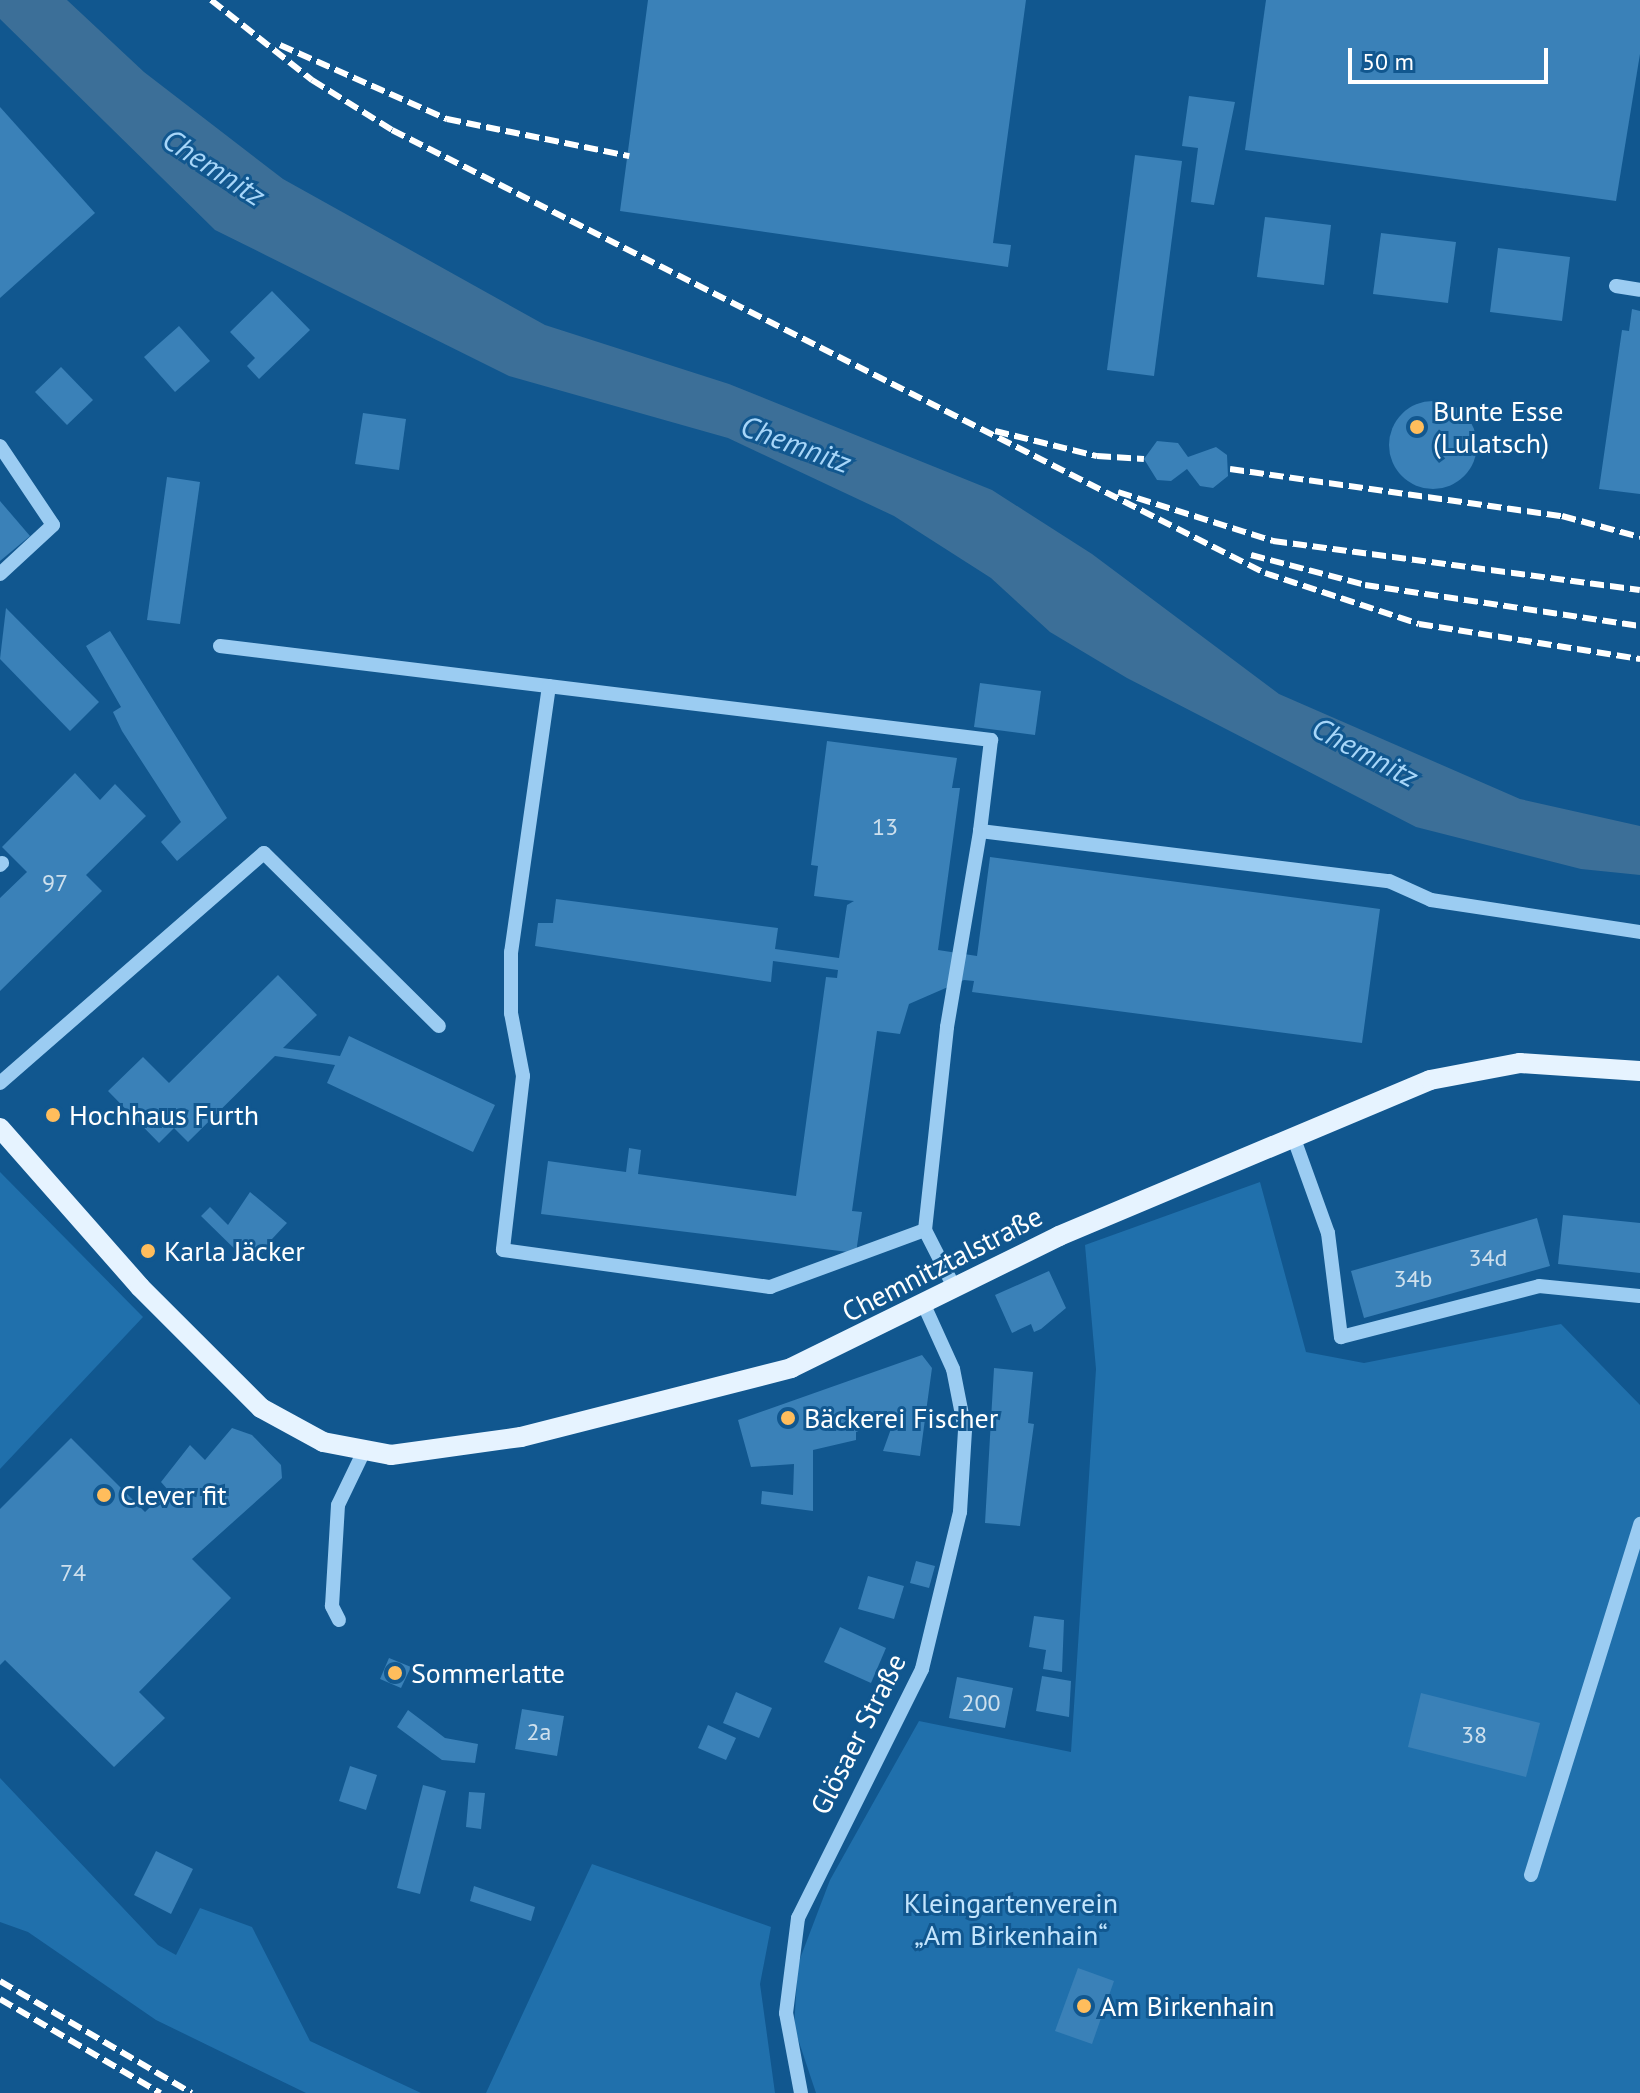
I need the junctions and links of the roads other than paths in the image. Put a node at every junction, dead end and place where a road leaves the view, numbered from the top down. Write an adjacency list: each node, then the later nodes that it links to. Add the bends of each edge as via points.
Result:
1 (1616, 286): 2 (street)
2 (1640, 290)
3 (0, 446): 4 (street, via 53,525)
4 (0, 574)
5 (220, 646): 6 (street)
6 (549, 686): 7 (street, via 991,740); 14 (street, via 511,952 522,1113 503,1250 770,1287)
7 (980, 831): 8 (street, via 1389,881 1431,900); 14 (street, via 947,1027)
8 (1640, 932)
9 (439, 1026): 11 (street, via 264,853)
10 (1640, 1071): 13 (main road, Chemnitztalstraße, via 1520,1063 1463,1071)
11 (0, 1083)
12 (0, 1128): 18 (main road, Chemnitztalstraße, via 140,1287 261,1408 293,1430)
13 (1293, 1136): 15 (main road, Chemnitztalstraße); 16 (street, via 1328,1233 1341,1337 1539,1286)
14 (925, 1230): 15 (street)
15 (954, 1287): 17 (main road, Chemnitztalstraße)
16 (1640, 1296)
17 (923, 1303): 18 (main road, Chemnitztalstraße, via 829,1353 759,1378 492,1442); 22 (street, Glösaer Straße, via 953,1369 965,1430 960,1512 922,1669 798,1918 786,2013)
18 (363, 1453): 20 (street, via 338,1505 332,1606)
19 (1640, 1524): 21 (street)
20 (339, 1620)
21 (1531, 1875)
22 (801, 2093)

